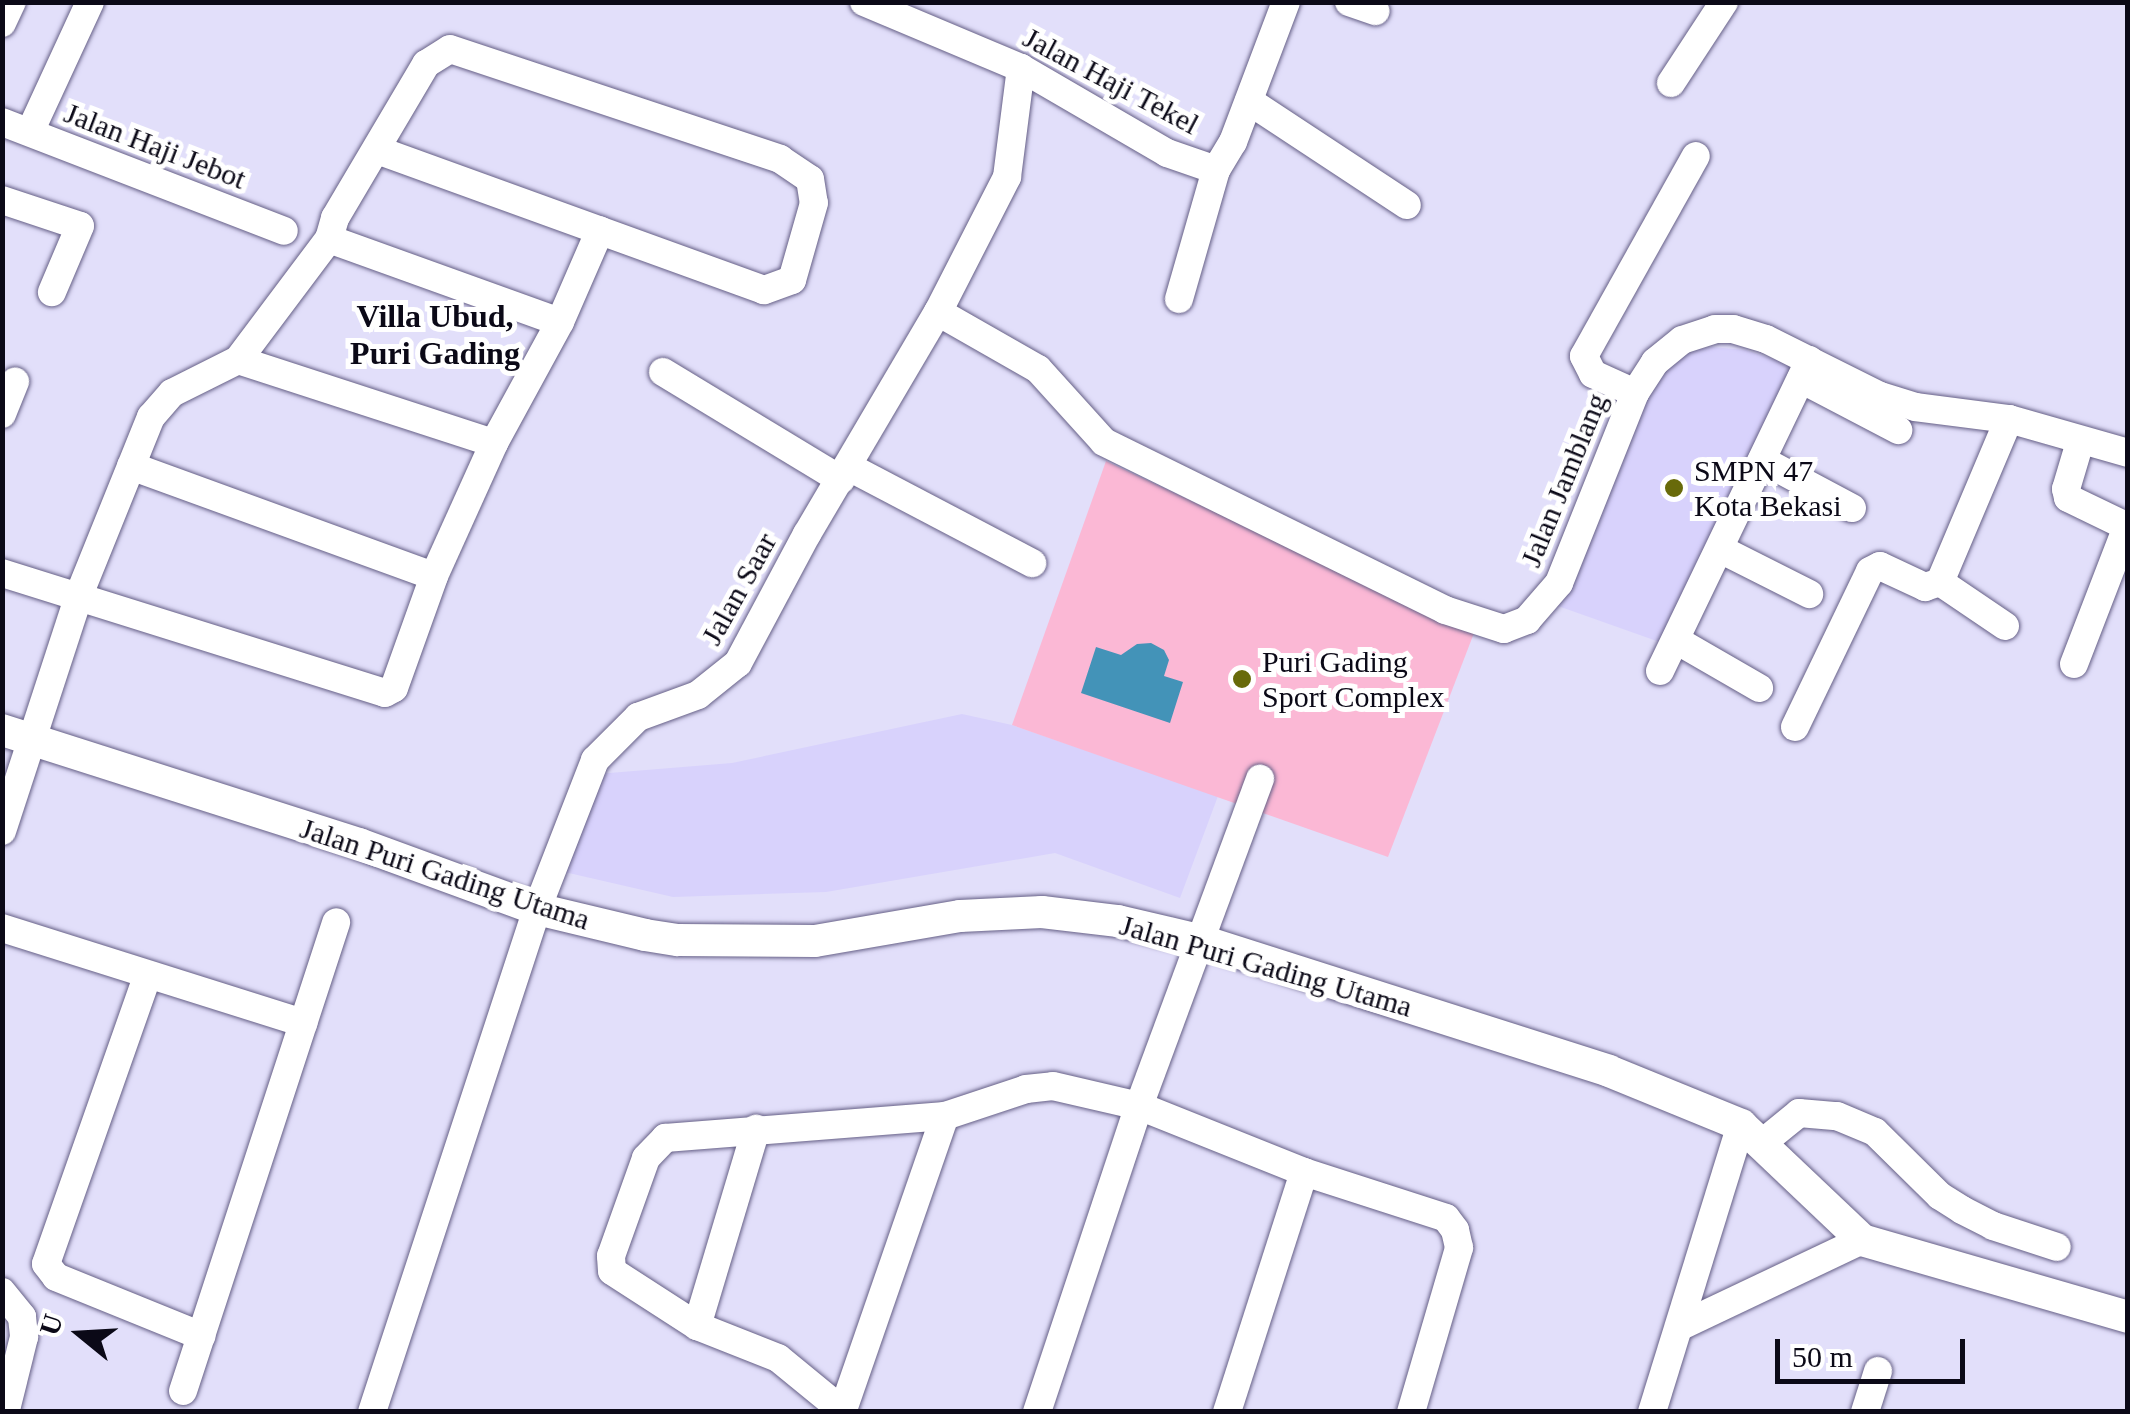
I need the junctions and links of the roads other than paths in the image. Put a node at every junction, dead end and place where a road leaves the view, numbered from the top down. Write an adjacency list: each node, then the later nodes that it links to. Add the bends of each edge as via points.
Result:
1 (12, 2): 7 (street)
2 (90, 2): 12 (street)
3 (864, 2): 6 (street, Jalan Haji Tekel)
4 (1286, 2): 10 (street, Jalan Haji Tekel)
5 (1724, 2): 9 (street)
6 (922, 13): 8 (street, Jalan Haji Tekel)
7 (2, 23)
8 (1021, 68): 15 (street, Jalan Haji Tekel, via 1166,153); 23 (street, Jalan Saar, via 1007,177)
9 (1671, 82)
10 (1249, 101): 15 (street, Jalan Haji Tekel); 17 (street)
11 (2, 122): 12 (street, Jalan Haji Jebot)
12 (30, 132): 19 (street, Jalan Haji Jebot)
13 (378, 150): 18 (street); 18 (street, via 426,64 454,48 780,159 815,188 799,264 779,288 764,290); 20 (street)
14 (1696, 156): 29 (street, via 1584,356 1593,374)
15 (1216, 170): 22 (street)
16 (2, 200): 21 (street, via 80,226)
17 (1407, 205)
18 (600, 230): 24 (street)
19 (284, 231)
20 (328, 239): 24 (street); 25 (street)
21 (52, 292)
22 (1179, 300)
23 (938, 312): 29 (street, Jalan Jamblang, via 1038,369 1104,442 1445,610 1504,629 1527,620 1559,583); 38 (street, Jalan Saar)
24 (560, 322): 34 (street)
25 (238, 360): 34 (street); 37 (street, via 172,393 150,417)
26 (1806, 369): 29 (street, Jalan Jamblang, via 1732,328 1715,330 1682,340 1655,362); 31 (street, Jalan Jamblang, via 1898,402); 32 (street); 36 (street)
27 (663, 372): 38 (street)
28 (15, 381): 30 (street)
29 (1635, 393)
30 (2, 414)
31 (2009, 419): 33 (street, Jalan Jamblang); 45 (street)
32 (1898, 430)
33 (2080, 442): 35 (street, Jalan Jamblang); 40 (street, via 2068,498)
34 (494, 443): 44 (street)
35 (2128, 453)
36 (1762, 460): 39 (street); 41 (street)
37 (132, 466): 44 (street); 47 (street)
38 (845, 473): 42 (street); 58 (street, Jalan Saar, via 738,664 698,695 638,717 595,760)
39 (1852, 508)
40 (2127, 527): 50 (street)
41 (1720, 548): 46 (street); 49 (street)
42 (1032, 564)
43 (2, 574): 47 (street)
44 (434, 576): 47 (street, via 394,688 386,693)
45 (1940, 582): 48 (street); 53 (street, via 1925,587 1880,566 1870,571)
46 (1809, 594)
47 (75, 608): 55 (street)
48 (2006, 626)
49 (1676, 640): 51 (street); 52 (street)
50 (2074, 664)
51 (1660, 671)
52 (1759, 688)
53 (1794, 727)
54 (2, 730): 55 (street, Jalan Puri Gading Utama)
55 (34, 742): 57 (street); 58 (street, Jalan Puri Gading Utama, via 359,844)
56 (1260, 779): 61 (street)
57 (2, 831)
58 (538, 909): 61 (street, Jalan Puri Gading Utama, via 678,940 814,941 960,916 1042,912); 80 (street, Jalan Saar)
59 (336, 922): 63 (street)
60 (2, 928): 62 (street)
61 (1199, 940): 64 (street); 67 (street, Jalan Puri Gading Utama, via 1608,1070)
62 (147, 977): 63 (street); 75 (street, via 46,1264 56,1277)
63 (303, 1024): 75 (street)
64 (1139, 1106): 65 (street, via 1053,1086); 68 (street); 81 (street)
65 (945, 1116): 66 (street); 79 (street)
66 (756, 1129): 74 (street); 74 (street, via 665,1138 654,1146 611,1256 612,1272 627,1285)
67 (1751, 1134): 69 (street, Jalan Puri Gading Utama); 70 (street, via 1800,1113 1837,1116 1875,1132 1962,1210); 73 (street)
68 (1304, 1172): 82 (street); 83 (street, via 1446,1218 1456,1230 1459,1248)
69 (1862, 1240): 72 (street, Jalan Puri Gading Utama); 73 (street)
70 (2058, 1247)
71 (2, 1292): 78 (street, via 22,1317 24,1336)
72 (2128, 1317)
73 (1683, 1325): 84 (street)
74 (697, 1326): 79 (street, via 778,1358)
75 (201, 1336): 77 (street)
76 (1878, 1371): 85 (street)
77 (183, 1390)
78 (6, 1410)
79 (843, 1411)
80 (372, 1412)
81 (1037, 1412)
82 (1227, 1412)
83 (1411, 1412)
84 (1652, 1412)
85 (1865, 1412)

